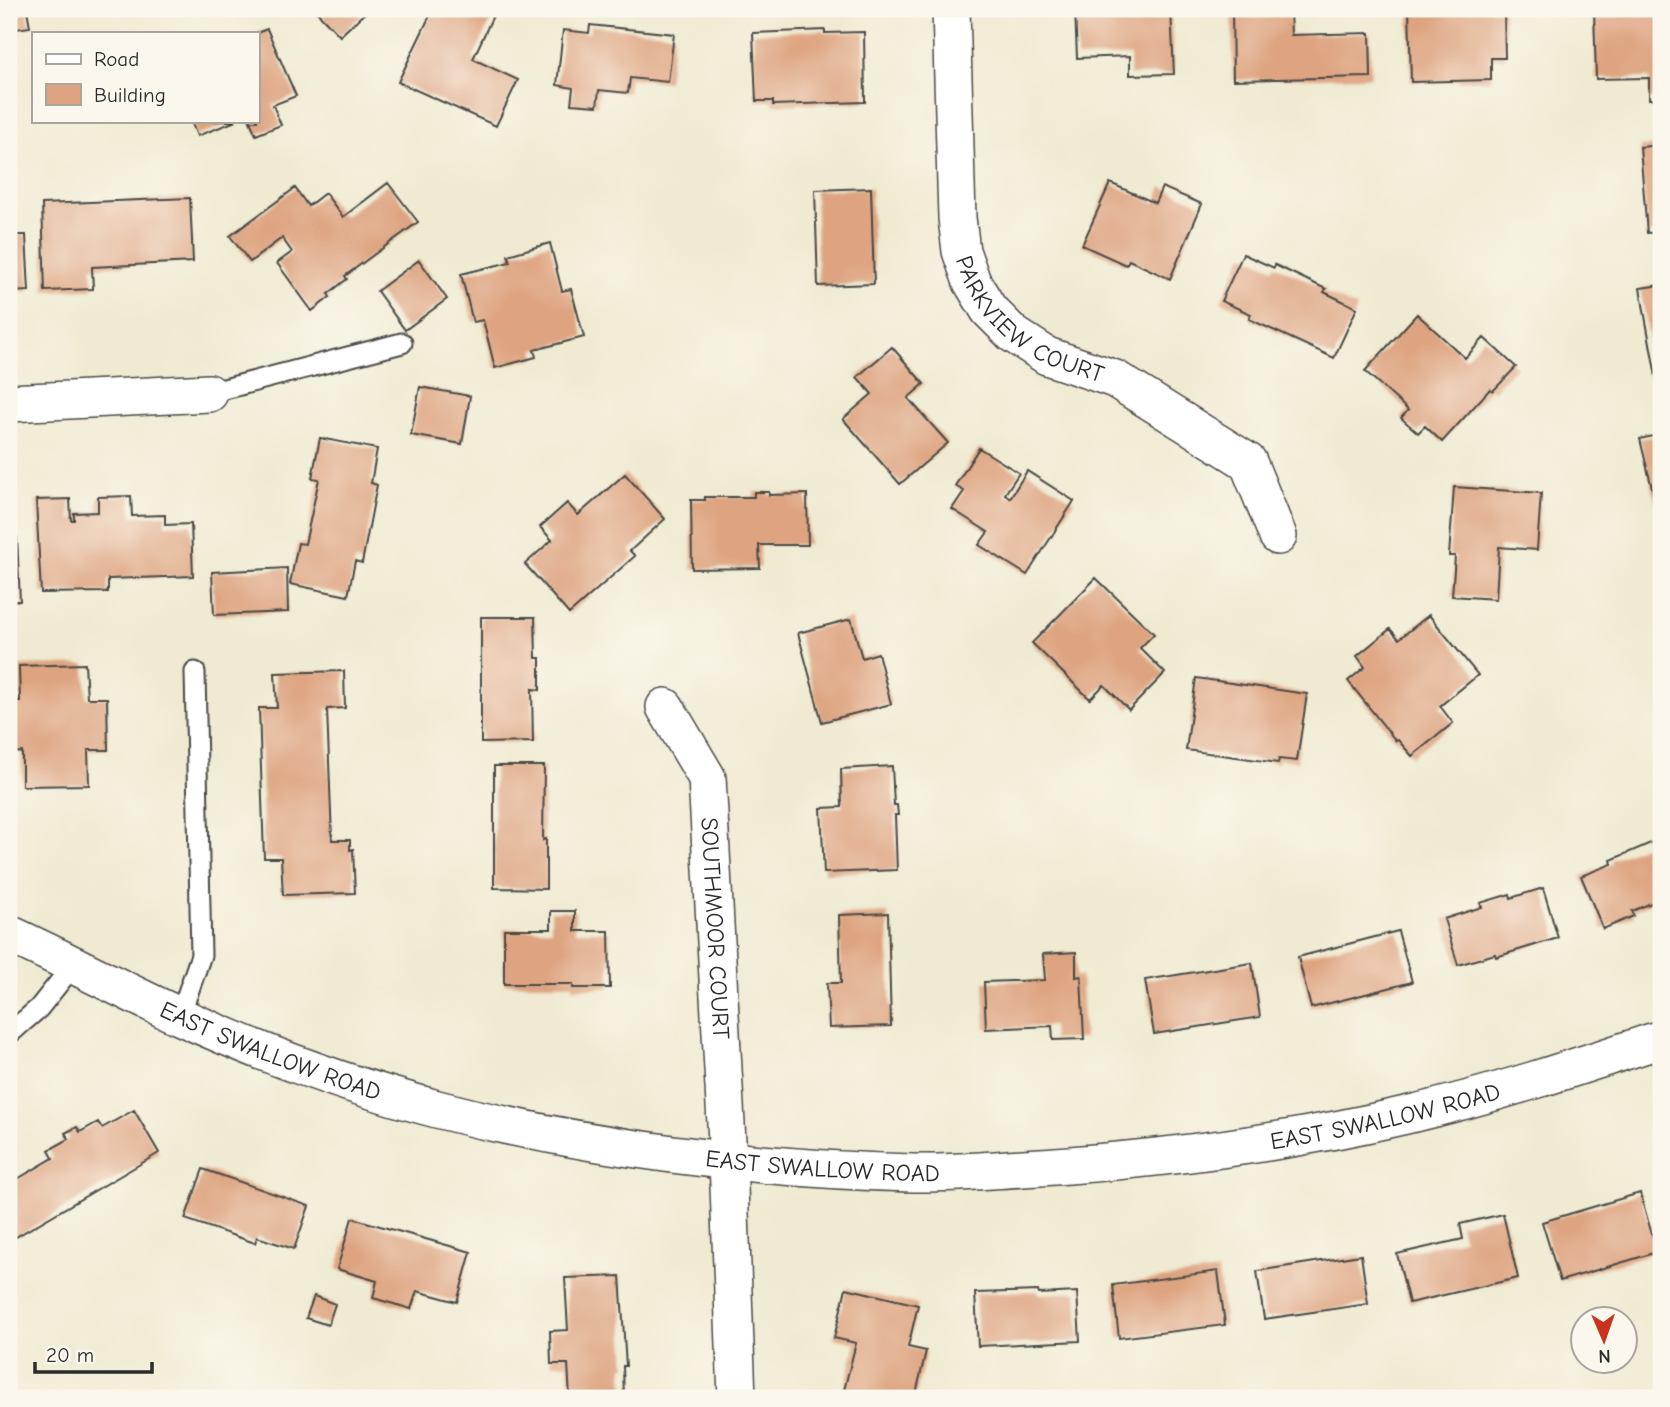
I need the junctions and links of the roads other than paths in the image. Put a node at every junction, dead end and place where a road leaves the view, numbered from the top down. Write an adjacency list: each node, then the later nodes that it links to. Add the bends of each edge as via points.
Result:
1 (951, 9): 5 (street, PARKVIEW COURT, via 961,251 989,310 1013,334 1047,356 1115,379 1248,462)
2 (402, 343): 3 (lane)
3 (209, 393): 4 (street)
4 (9, 403)
5 (1278, 536)
6 (195, 673): 10 (lane, via 201,956)
7 (665, 707): 13 (street, SOUTHMOOR COURT, via 707,778)
8 (9, 934): 9 (street, EAST SWALLOW ROAD)
9 (74, 964): 10 (street, EAST SWALLOW ROAD); 11 (lane, via 39,1008)
10 (180, 1016): 13 (street, EAST SWALLOW ROAD, via 301,1066 437,1109 591,1140)
11 (9, 1034)
12 (1661, 1039): 13 (street, EAST SWALLOW ROAD, via 1548,1077 1406,1115 1270,1143 1126,1161 916,1173)
13 (727, 1160): 14 (street, SOUTHMOOR COURT)
14 (737, 1398)

